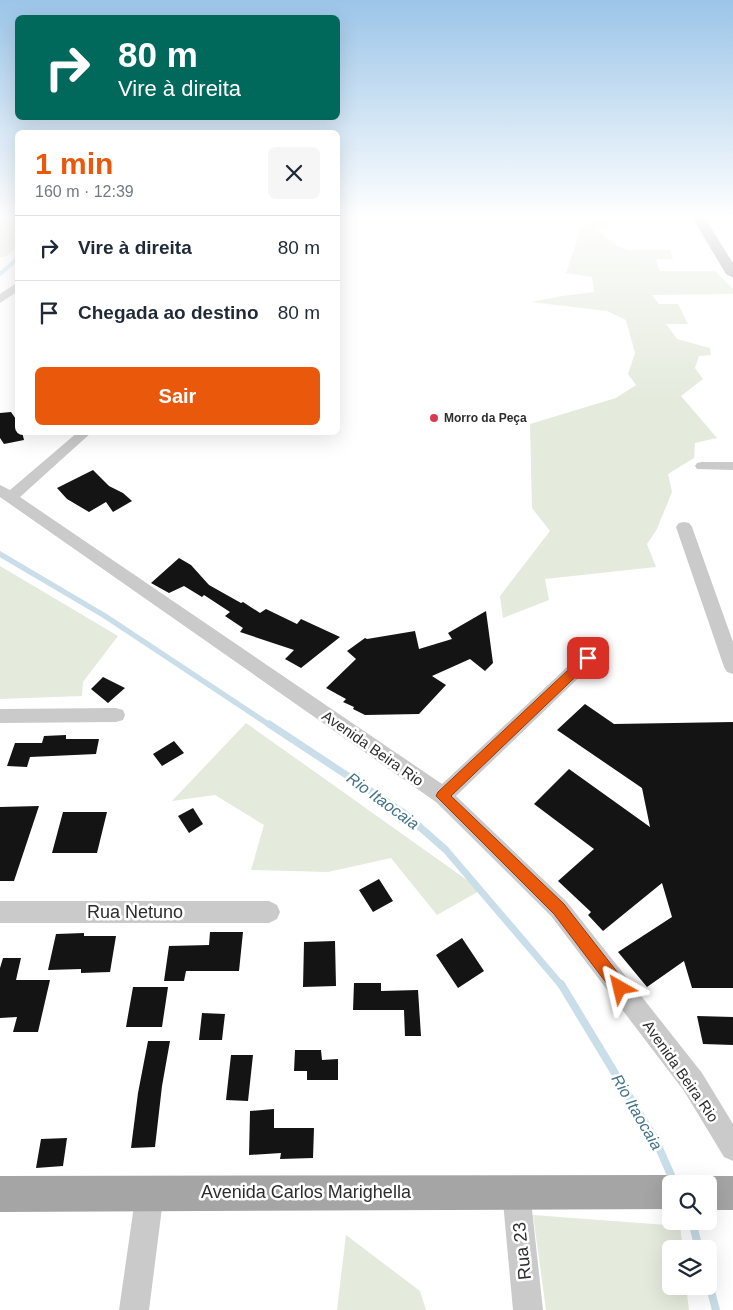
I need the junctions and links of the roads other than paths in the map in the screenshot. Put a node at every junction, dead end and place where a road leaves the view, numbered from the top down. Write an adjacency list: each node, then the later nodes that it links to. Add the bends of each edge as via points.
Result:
1 (15, 288): 2 (street)
2 (0, 300)
3 (83, 435): 6 (street, via 56,460)
4 (702, 466): 5 (street)
5 (733, 466)
6 (5, 494): 12 (street, Avenida Beira Rio)
7 (684, 527): 9 (street)
8 (588, 658): 12 (street)
9 (733, 667)
10 (116, 715): 11 (street)
11 (0, 716)
12 (443, 796): 15 (street, Avenida Beira Rio, via 559,909 692,1082)
13 (0, 912): 14 (street, Rua Netuno)
14 (269, 912)
15 (733, 1148)
16 (150, 1192): 17 (main road, Avenida Carlos Marighella); 19 (main road, Avenida Carlos Marighella); 20 (street)
17 (516, 1192): 18 (main road, Avenida Carlos Marighella); 21 (street, Rua 23)
18 (662, 1192)
19 (0, 1194)
20 (134, 1310)
21 (528, 1310)

